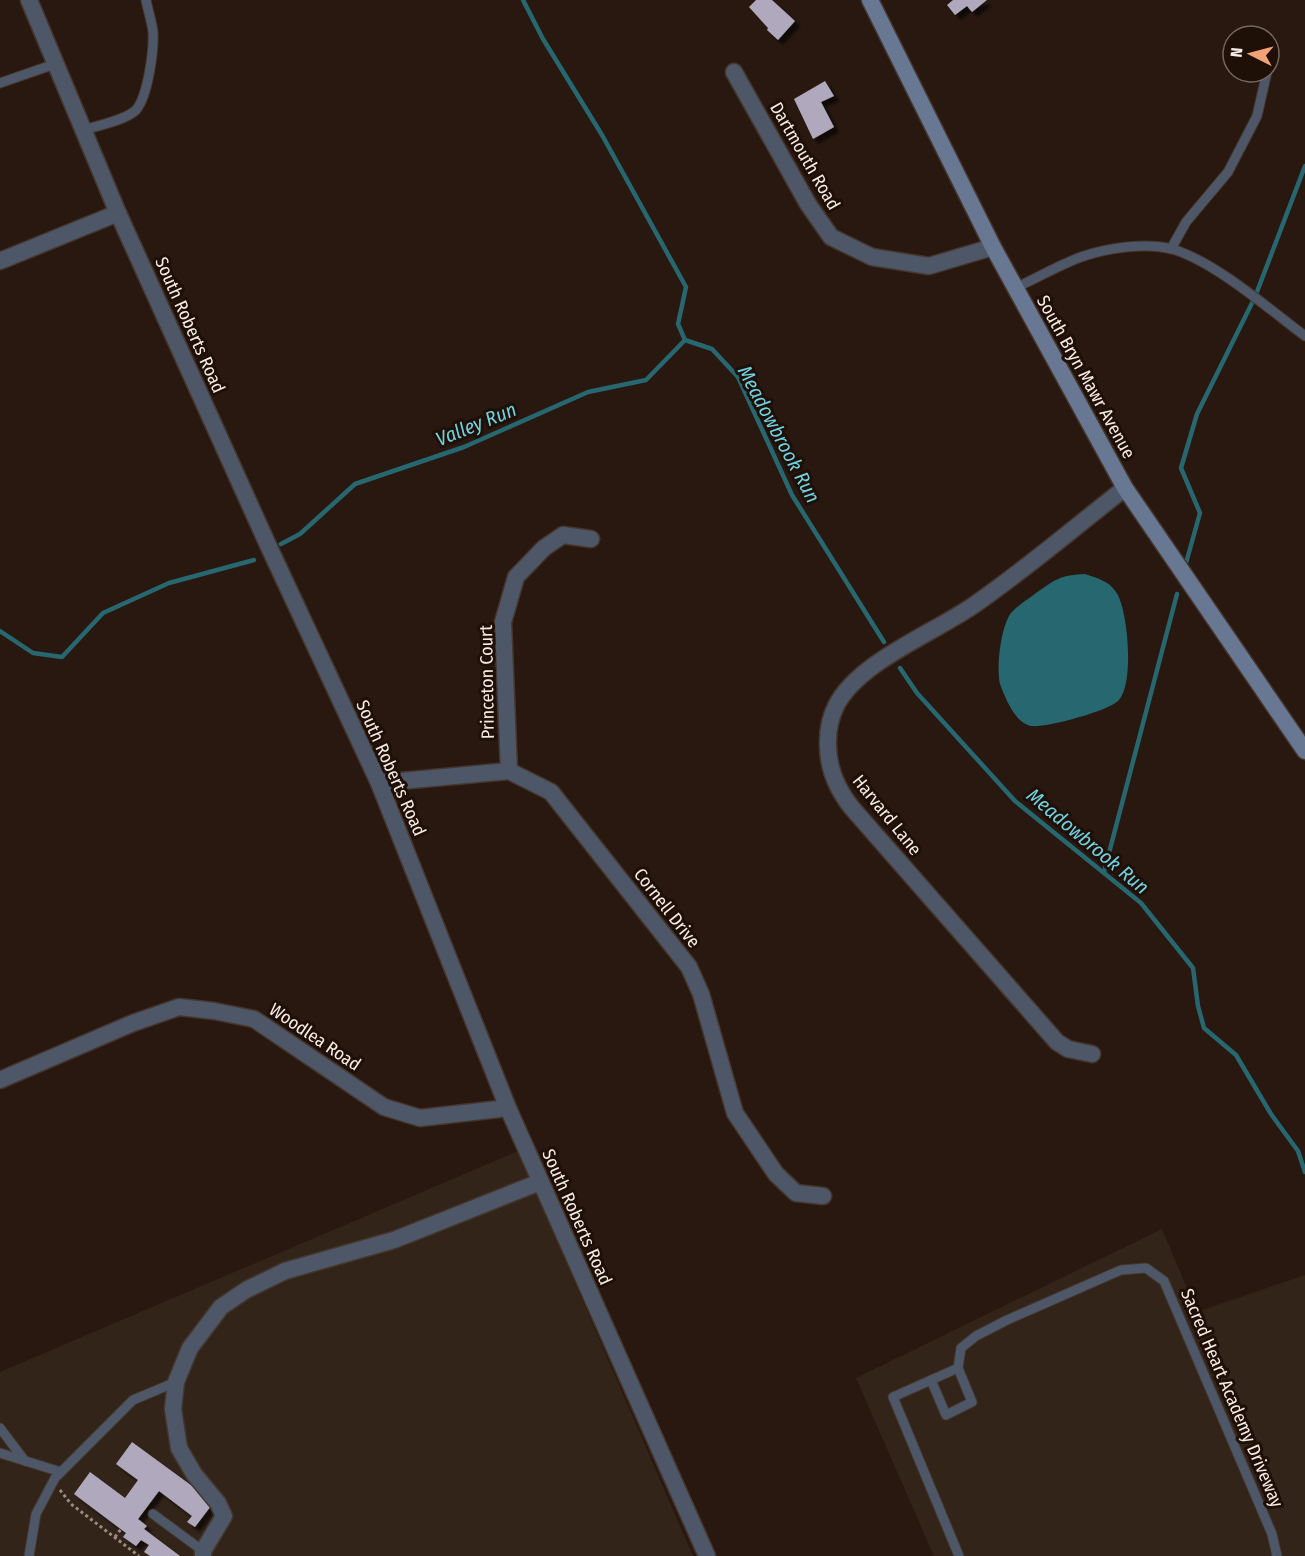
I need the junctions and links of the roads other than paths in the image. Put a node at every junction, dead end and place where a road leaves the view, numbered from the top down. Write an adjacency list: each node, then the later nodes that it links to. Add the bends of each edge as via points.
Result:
1 (29, 0): 4 (street, South Roberts Road)
2 (146, 0): 8 (lane, via 153,34 145,90 135,110)
3 (870, 0): 10 (main road, South Bryn Mawr Avenue)
4 (56, 64): 6 (lane); 8 (street, South Roberts Road)
5 (734, 72): 10 (street, Dartmouth Road, via 808,204 831,237 872,257 928,266)
6 (0, 82)
7 (1264, 84): 11 (lane, via 1257,116 1228,172 1186,222)
8 (83, 130): 9 (street, South Roberts Road)
9 (118, 213): 12 (street); 19 (street, South Roberts Road)
10 (993, 247): 13 (main road, South Bryn Mawr Avenue)
11 (1171, 249): 13 (lane, via 1109,249 1080,257); 14 (lane, via 1200,260)
12 (0, 261)
13 (1015, 288): 15 (main road, South Bryn Mawr Avenue)
14 (1305, 336)
15 (1125, 488): 17 (main road, South Bryn Mawr Avenue); 20 (street, Harvard Lane, via 974,605 861,675 836,705 828,737 830,769 852,808 1057,1042)
16 (591, 539): 18 (street, Princeton Court, via 563,535 516,577 503,622)
17 (1305, 751)
18 (509, 771): 19 (street); 24 (street, Cornell Drive, via 551,792 689,967 701,994 735,1113 776,1174 796,1193)
19 (379, 783): 22 (street, South Roberts Road)
20 (1092, 1054)
21 (0, 1080): 22 (street, Woodlea Road, via 179,1007 254,1018 384,1107 420,1118)
22 (508, 1108): 23 (street, South Roberts Road)
23 (540, 1182): 27 (street, via 394,1240 285,1271 246,1290 220,1307 190,1348); 35 (street, South Roberts Road)
24 (823, 1196)
25 (958, 1368): 26 (lane); 26 (lane, via 972,1402 946,1415); 37 (lane, Sacred Heart Academy Driveway, via 962,1348 976,1336 1121,1270 1146,1268 1164,1281 1272,1534)
26 (931, 1380): 36 (lane, via 892,1397)
27 (176, 1382): 31 (lane, via 133,1400); 33 (street, via 173,1409 179,1448 224,1516)
28 (0, 1428): 30 (lane)
29 (0, 1453): 30 (lane)
30 (25, 1461): 31 (lane)
31 (61, 1472): 34 (lane, via 36,1514)
32 (153, 1514): 33 (lane)
33 (203, 1553)
34 (29, 1556)
35 (707, 1556)
36 (959, 1556)
37 (1277, 1556)

